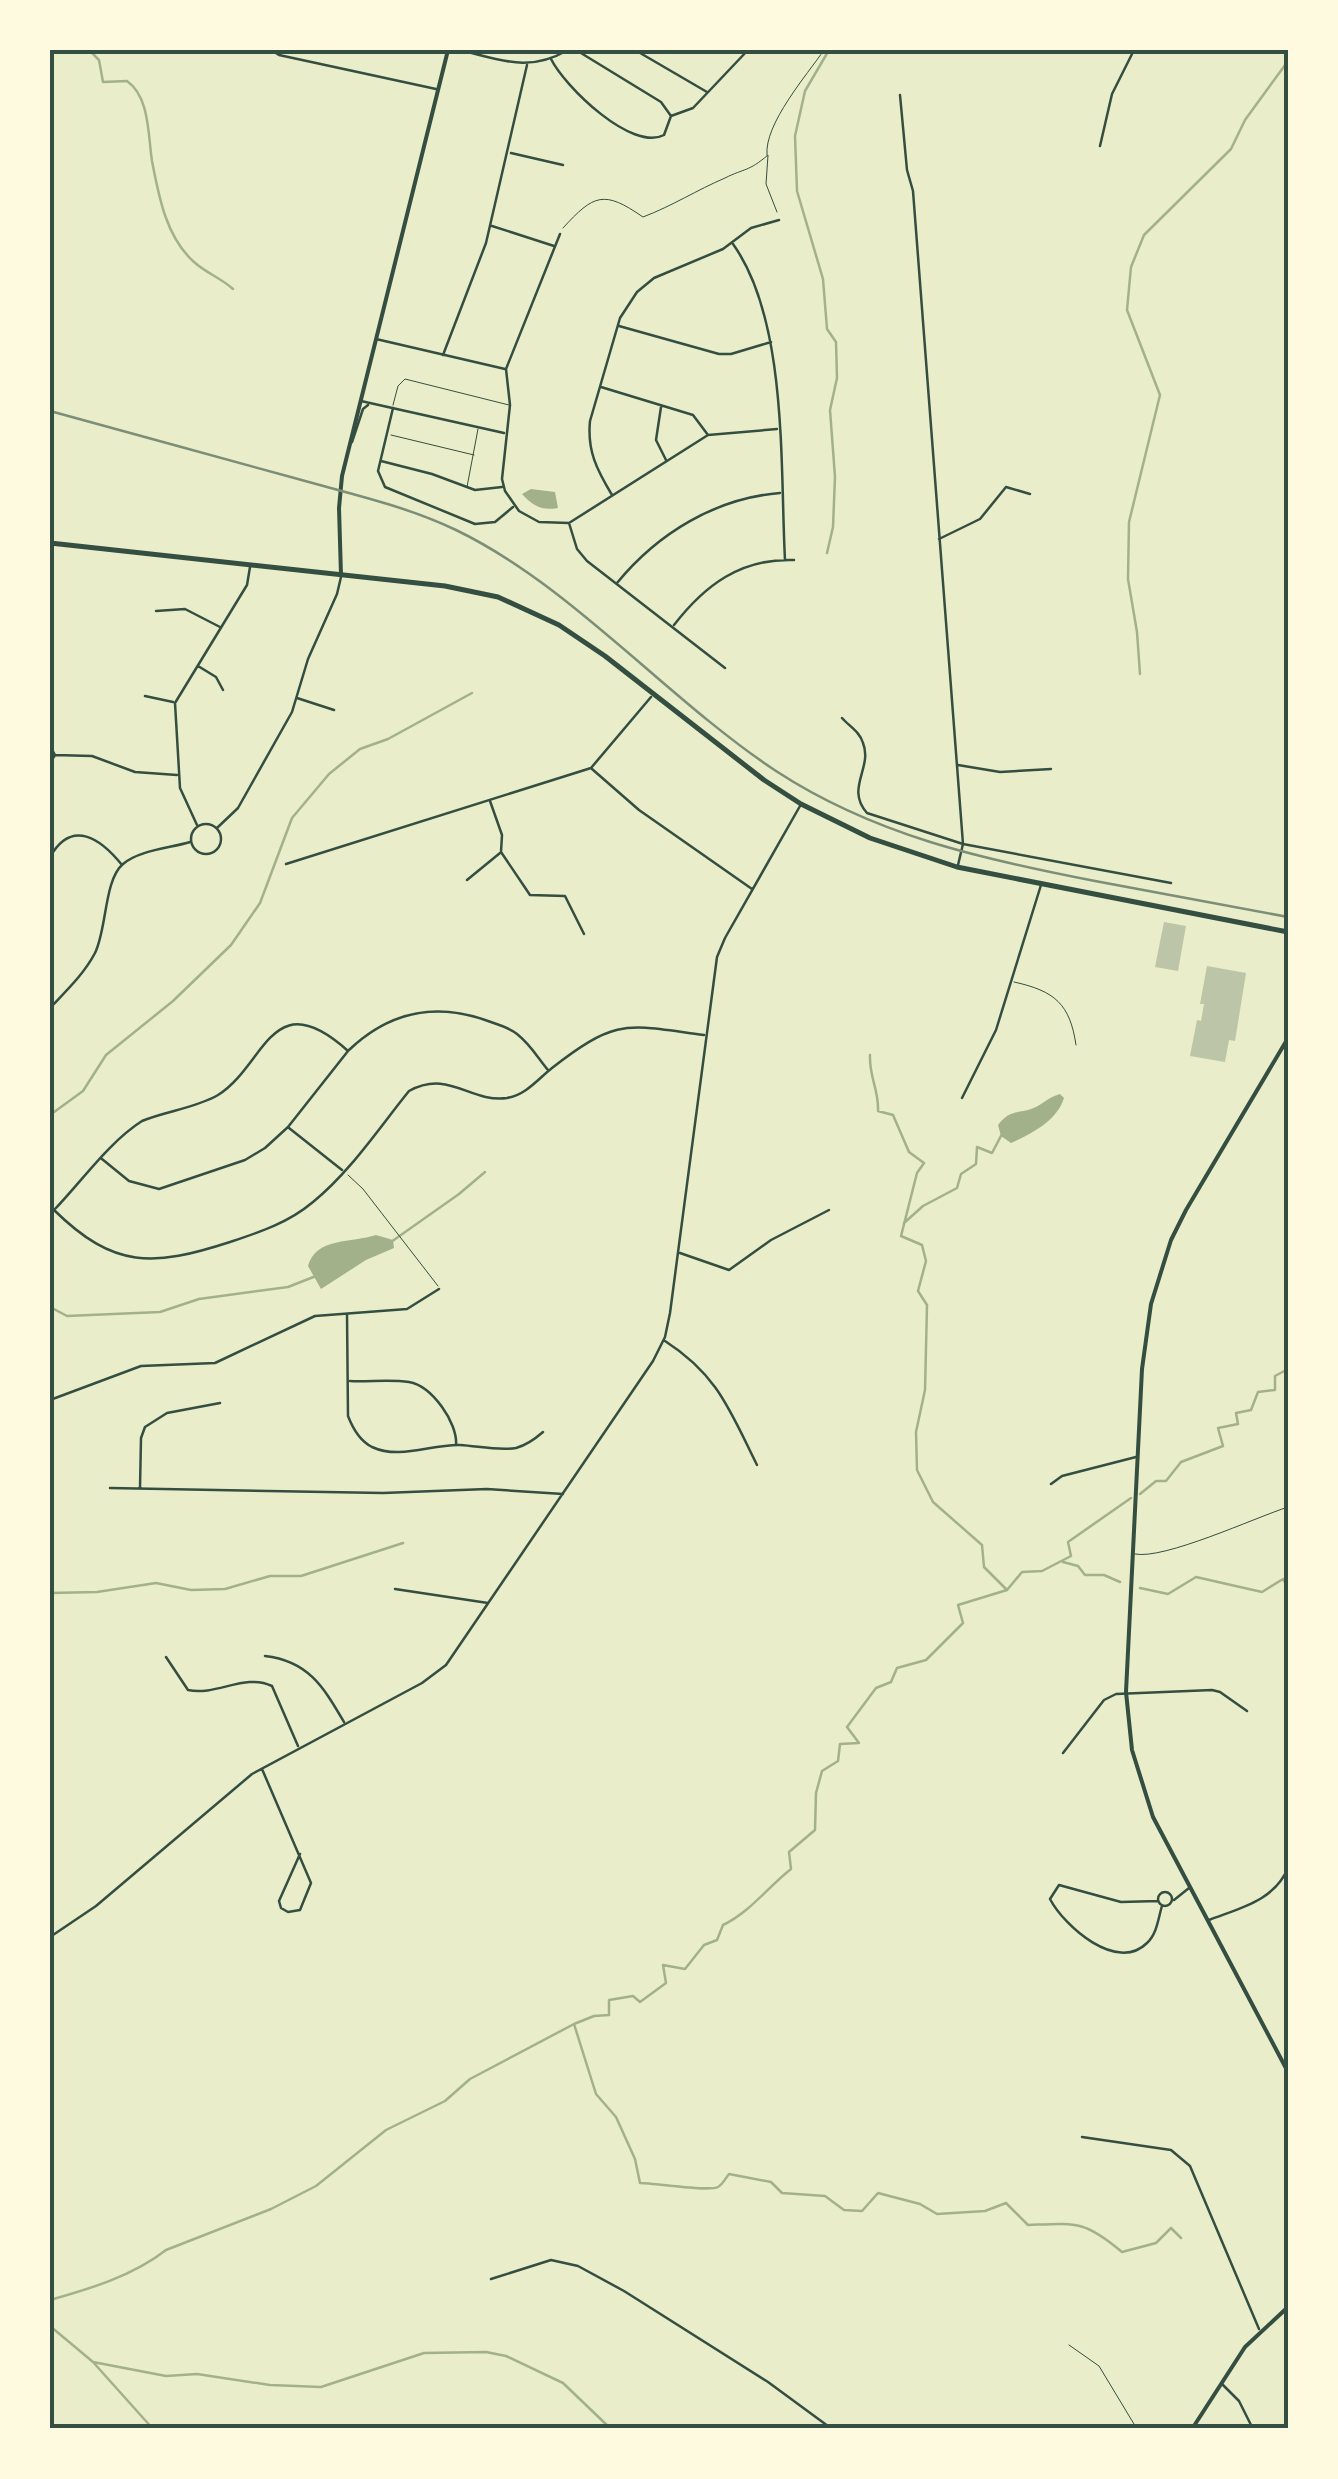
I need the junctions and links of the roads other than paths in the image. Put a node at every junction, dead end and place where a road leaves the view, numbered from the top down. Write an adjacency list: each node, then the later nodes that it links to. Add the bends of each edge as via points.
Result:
1 (272, 50): 11 (street)
2 (448, 50): 11 (street)
3 (460, 50): 10 (street)
4 (568, 50): 9 (street)
5 (576, 50): 14 (street, via 661,102)
6 (635, 50): 12 (street)
7 (748, 50): 12 (street)
8 (1134, 50): 15 (street, via 1112,94)
9 (551, 59): 10 (street); 14 (street, via 582,100 643,138 664,135)
10 (527, 65): 16 (street)
11 (438, 89): 24 (street)
12 (708, 93): 14 (street)
13 (900, 94): 50 (street)
14 (671, 116)
15 (1100, 146)
16 (508, 153): 17 (street); 19 (street)
17 (563, 164)
18 (779, 220): 21 (street)
19 (490, 226): 22 (street); 26 (street)
20 (560, 234): 22 (street)
21 (732, 242): 23 (street, via 654,278 630,300); 25 (street, via 750,270)
22 (554, 246): 27 (street)
23 (618, 325): 25 (street, via 719,354); 28 (street)
24 (374, 339): 26 (street); 29 (street)
25 (770, 342): 35 (street)
26 (443, 355): 27 (street)
27 (506, 369): 31 (street)
28 (600, 387): 32 (street); 47 (street, via 588,435 592,458)
29 (360, 400): 30 (street); 39 (street)
30 (370, 404): 33 (street); 39 (street)
31 (510, 405): 33 (lane, via 405,378); 37 (street)
32 (661, 405): 38 (street, via 693,415); 41 (street, via 656,440)
33 (392, 408): 34 (street); 36 (street)
34 (478, 426): 37 (street); 40 (lane)
35 (778, 429): 38 (street); 45 (street)
36 (388, 434): 40 (lane); 42 (street)
37 (507, 434): 43 (street)
38 (708, 435): 41 (street)
39 (350, 443): 55 (street, via 339,490)
40 (474, 454): 44 (lane)
41 (666, 460): 47 (street)
42 (381, 461): 44 (street); 48 (street, via 385,487 475,524 495,522)
43 (504, 486): 44 (street); 48 (street)
44 (467, 488)
45 (781, 493): 52 (street); 56 (street, via 707,511 639,557)
46 (1030, 494): 50 (street, via 1006,487 980,519)
47 (613, 496): 49 (street)
48 (515, 506): 49 (street, via 539,522)
49 (569, 523): 56 (street, via 582,556)
50 (938, 540): 72 (street)
51 (50, 544): 54 (main road)
52 (785, 560): 53 (street); 59 (street, via 735,570 697,596)
53 (794, 560)
54 (250, 565): 55 (main road); 58 (street, via 248,585)
55 (341, 575): 63 (main road, via 472,591 524,606 587,643); 65 (street)
56 (616, 584): 59 (street)
57 (156, 611): 58 (street, via 185,609)
58 (221, 628): 60 (street)
59 (672, 628): 61 (street)
60 (197, 665): 62 (street); 66 (street)
61 (724, 668)
62 (223, 690)
63 (653, 695): 73 (street); 77 (main road)
64 (145, 696): 66 (street)
65 (296, 698): 67 (street); 79 (street, via 238,808)
66 (174, 703): 75 (street)
67 (334, 710)
68 (842, 718): 81 (street, via 866,748 857,789 867,813)
69 (50, 746): 70 (street)
70 (55, 755): 71 (street); 75 (street)
71 (50, 763)
72 (956, 765): 74 (street, via 1000,772); 81 (street)
73 (591, 768): 76 (street); 90 (street)
74 (1051, 768)
75 (178, 775): 78 (street)
76 (490, 800): 82 (street); 84 (street)
77 (802, 804): 86 (main road, via 870,838); 90 (street)
78 (198, 826): 79 (street); 80 (street)
79 (216, 828): 80 (street, via 221,840 212,853 199,853)
80 (190, 842): 85 (street)
81 (962, 844): 86 (street); 88 (street)
82 (502, 852): 87 (street); 92 (street, via 530,895 565,896)
83 (50, 857): 85 (street, via 67,839 86,836 104,844)
84 (286, 864)
85 (122, 865): 94 (street, via 96,952)
86 (957, 867): 89 (main road)
87 (467, 880)
88 (1171, 883)
89 (1041, 884): 91 (main road); 93 (street)
90 (752, 889): 95 (street, via 717,957)
91 (1288, 932)
92 (584, 934)
93 (1011, 982): 97 (lane, via 1064,1006); 100 (street)
94 (50, 1008)
95 (706, 1035): 99 (street, via 644,1026 612,1029); 107 (street)
96 (1288, 1038): 116 (street, via 1162,1263 1146,1334)
97 (1076, 1045)
98 (348, 1051): 99 (street, via 395,1018 447,1010 510,1029); 101 (street); 102 (street, via 321,1030 283,1029 265,1040 220,1094 142,1120)
99 (549, 1071): 103 (street, via 504,1098 442,1082 419,1086)
100 (962, 1098)
101 (288, 1127): 102 (street, via 245,1160 159,1189 130,1182); 103 (street)
102 (102, 1159): 104 (street)
103 (343, 1170): 104 (street, via 287,1220 166,1260 110,1253); 108 (lane)
104 (54, 1210): 106 (street)
105 (829, 1210): 107 (street, via 729,1270)
106 (50, 1215)
107 (678, 1253): 110 (street)
108 (440, 1289): 109 (street, via 407,1309)
109 (347, 1313): 111 (street); 112 (street, via 315,1316 214,1363 140,1366)
110 (664, 1340): 117 (street, via 705,1370); 121 (street)
111 (349, 1381): 115 (street, via 419,1386 452,1424); 115 (street, via 348,1416 367,1445 406,1452)
112 (50, 1400)
113 (220, 1403): 120 (street, via 167,1413 144,1427)
114 (543, 1432): 115 (street, via 514,1448)
115 (456, 1445)
116 (1138, 1456): 118 (street); 123 (street)
117 (757, 1465)
118 (1051, 1484)
119 (110, 1488): 120 (street)
120 (140, 1488): 121 (street)
121 (563, 1494): 125 (street)
122 (1288, 1507): 123 (lane, via 1171,1550)
123 (1132, 1554): 128 (street)
124 (395, 1589): 125 (street)
125 (490, 1603): 130 (street, via 435,1675)
126 (266, 1656): 130 (street, via 309,1672)
127 (166, 1657): 131 (street, via 188,1690 262,1681 272,1686)
128 (1126, 1692): 129 (street, via 1212,1690); 132 (street, via 1104,1700); 136 (street, via 1144,1796)
129 (1246, 1712)
130 (345, 1723): 131 (street)
131 (298, 1747): 133 (street)
132 (1063, 1753)
133 (261, 1768): 134 (street); 142 (street)
134 (300, 1854): 134 (street, via 279,1901 288,1912 300,1910 311,1883)
135 (1288, 1868): 141 (street, via 1270,1894)
136 (1186, 1889): 137 (street); 139 (street); 141 (street)
137 (1170, 1894): 138 (street, via 1161,1893); 139 (street)
138 (1158, 1901): 140 (street); 140 (street, via 1121,1902 1060,1885 1050,1899 1070,1924 1115,1952 1146,1945)
139 (1172, 1901): 140 (street)
140 (1162, 1906)
141 (1207, 1921): 143 (street)
142 (50, 1937)
143 (1288, 2072)
144 (1082, 2137): 147 (street, via 1171,2150 1190,2166)
145 (491, 2279): 150 (street, via 552,2260 578,2266)
146 (1288, 2307): 147 (street)
147 (1260, 2331): 149 (street)
148 (1070, 2344): 151 (lane, via 1100,2366)
149 (1221, 2383): 152 (street); 153 (street)
150 (832, 2429)
151 (1137, 2429)
152 (1192, 2429)
153 (1253, 2429)

